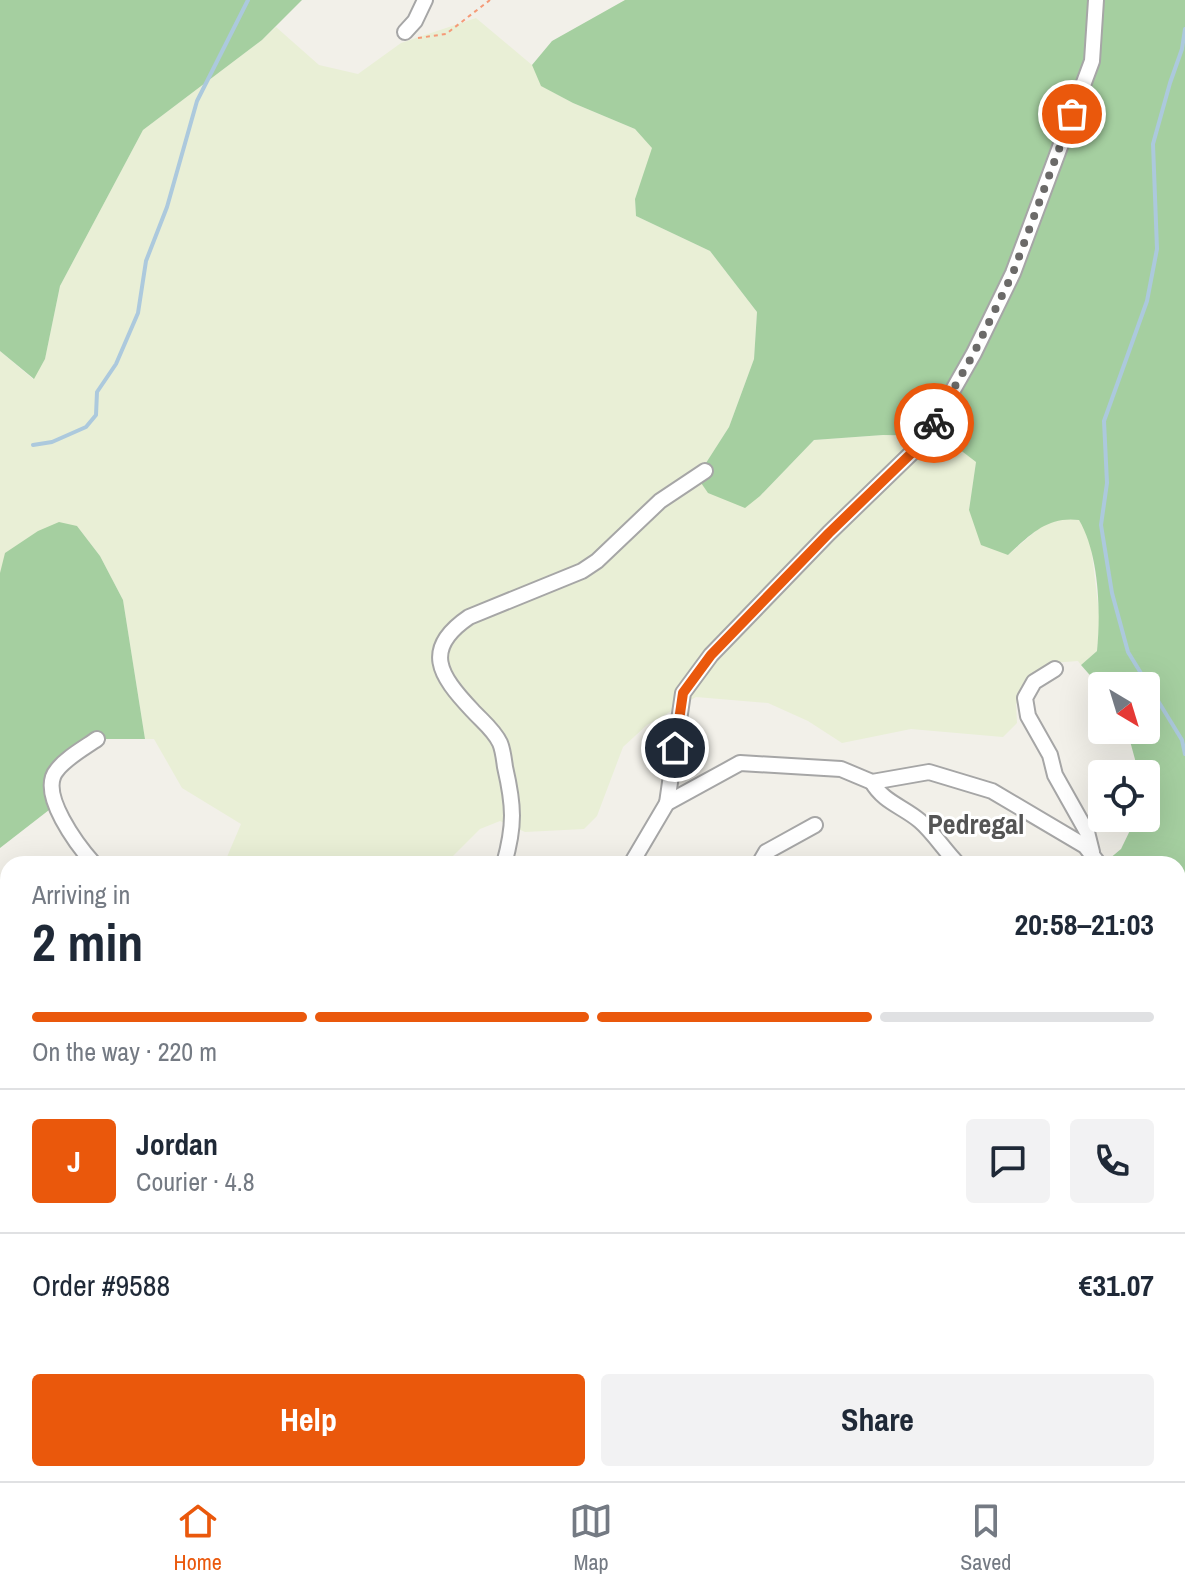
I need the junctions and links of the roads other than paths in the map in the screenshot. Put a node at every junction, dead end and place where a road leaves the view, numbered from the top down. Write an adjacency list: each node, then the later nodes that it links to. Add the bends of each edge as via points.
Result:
1 (425, 0): 3 (street)
2 (1096, 0): 8 (street, via 1092,61 1013,273 974,353 924,441 711,655 683,693)
3 (405, 32)
4 (705, 471): 11 (street, via 660,501 582,571 469,617 444,639 438,654 447,680 500,743 514,804)
5 (1055, 669): 16 (street, via 1043,675 1025,698 1028,716)
6 (97, 739): 10 (street, via 55,771 52,782 65,828)
7 (872, 782): 8 (street, via 841,769 740,763); 14 (street, via 879,794 922,822); 15 (street, via 929,772 992,791 1085,846)
8 (667, 803): 12 (street)
9 (815, 825): 13 (street)
10 (88, 856)
11 (506, 856)
12 (636, 856)
13 (764, 856)
14 (951, 856)
15 (1093, 856)
16 (1095, 856)

